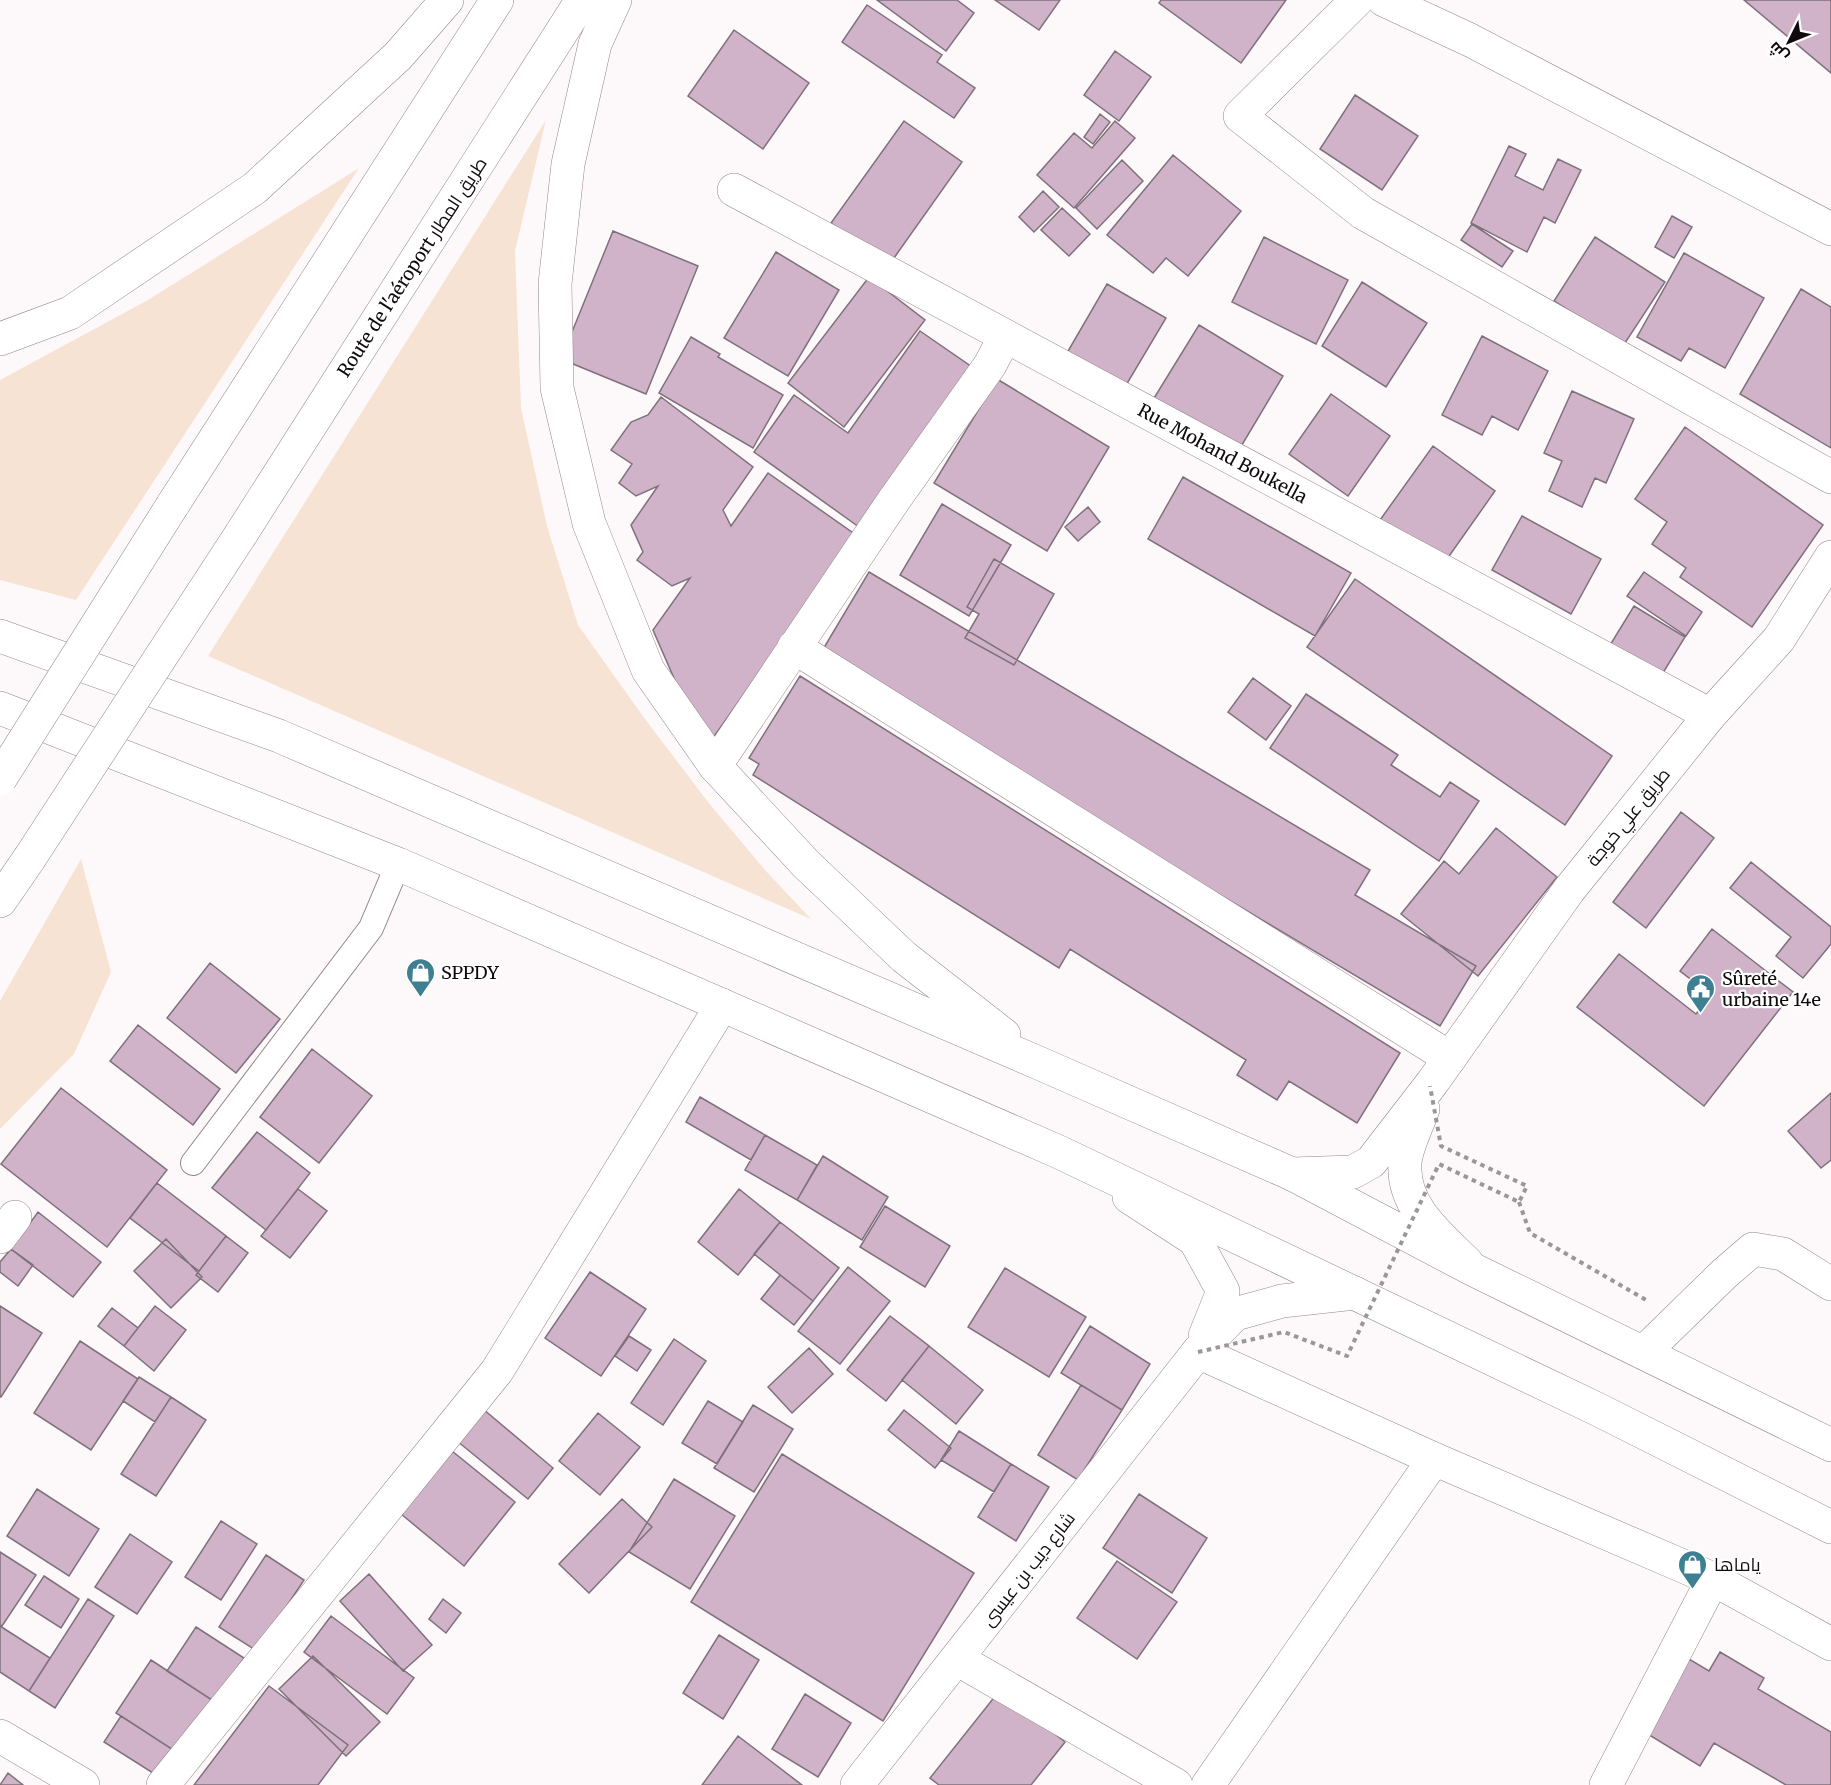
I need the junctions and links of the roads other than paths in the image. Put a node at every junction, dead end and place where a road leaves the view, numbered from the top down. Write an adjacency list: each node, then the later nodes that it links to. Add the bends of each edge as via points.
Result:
1 (447, 0): 10 (main road, via 398,56 255,188 70,313)
2 (497, 0): 18 (main road, bridge)
3 (582, 0): 20 (main road, Route de l'aéroport طريق المطار, bridge, via 241,534)
4 (615, 0): 17 (main road, via 595,44 568,164 555,284 557,388 589,523 648,670)
5 (1357, 0): 11 (main road, via 1240,116 1363,213)
6 (1384, 0): 8 (main road, via 1470,40)
7 (734, 190): 9 (main road, Rue Mohand Boukella)
8 (1831, 229)
9 (1005, 336): 14 (main road, via 990,365); 16 (main road, Rue Mohand Boukella)
10 (0, 339)
11 (1831, 477)
12 (1831, 557): 16 (main road, طريق علي خوجة, via 1779,639)
13 (0, 636): 22 (main road, via 279,736)
14 (794, 647): 17 (main road); 23 (main road)
15 (0, 708): 19 (main road)
16 (1710, 715): 23 (main road, طريق علي خوجة, via 1569,890)
17 (715, 766): 22 (main road, via 806,864 904,957)
18 (0, 779)
19 (398, 864): 21 (main road); 25 (lane, via 371,928)
20 (0, 901)
21 (722, 1005): 24 (main road); 40 (main road, via 497,1371)
22 (1041, 1064): 26 (main road)
23 (1437, 1076): 26 (main road, via 1371,1162 1353,1173); 27 (main road, via 1405,1162 1408,1190 1421,1217)
24 (1059, 1152): 29 (main road); 30 (main road, via 1195,1240 1223,1291)
25 (193, 1163)
26 (1292, 1174): 27 (main road)
27 (1473, 1269): 31 (main road)
28 (1831, 1284): 31 (main road, via 1783,1254 1753,1249)
29 (1356, 1293): 30 (main road, via 1282,1301 1234,1314); 34 (main road)
30 (1198, 1352): 33 (main road); 37 (main road, شارع ديب بن عيسى)
31 (1644, 1352): 32 (main road)
32 (1831, 1445)
33 (1434, 1458): 35 (main road); 43 (main road)
34 (1831, 1527)
35 (1713, 1579): 36 (main road); 44 (main road)
36 (1831, 1644)
37 (957, 1659): 41 (main road, شارع ديب بن عيسى); 42 (main road)
38 (0, 1736): 39 (main road)
39 (83, 1785)
40 (163, 1785)
41 (857, 1785)
42 (1176, 1785)
43 (1208, 1785)
44 (1606, 1785)

